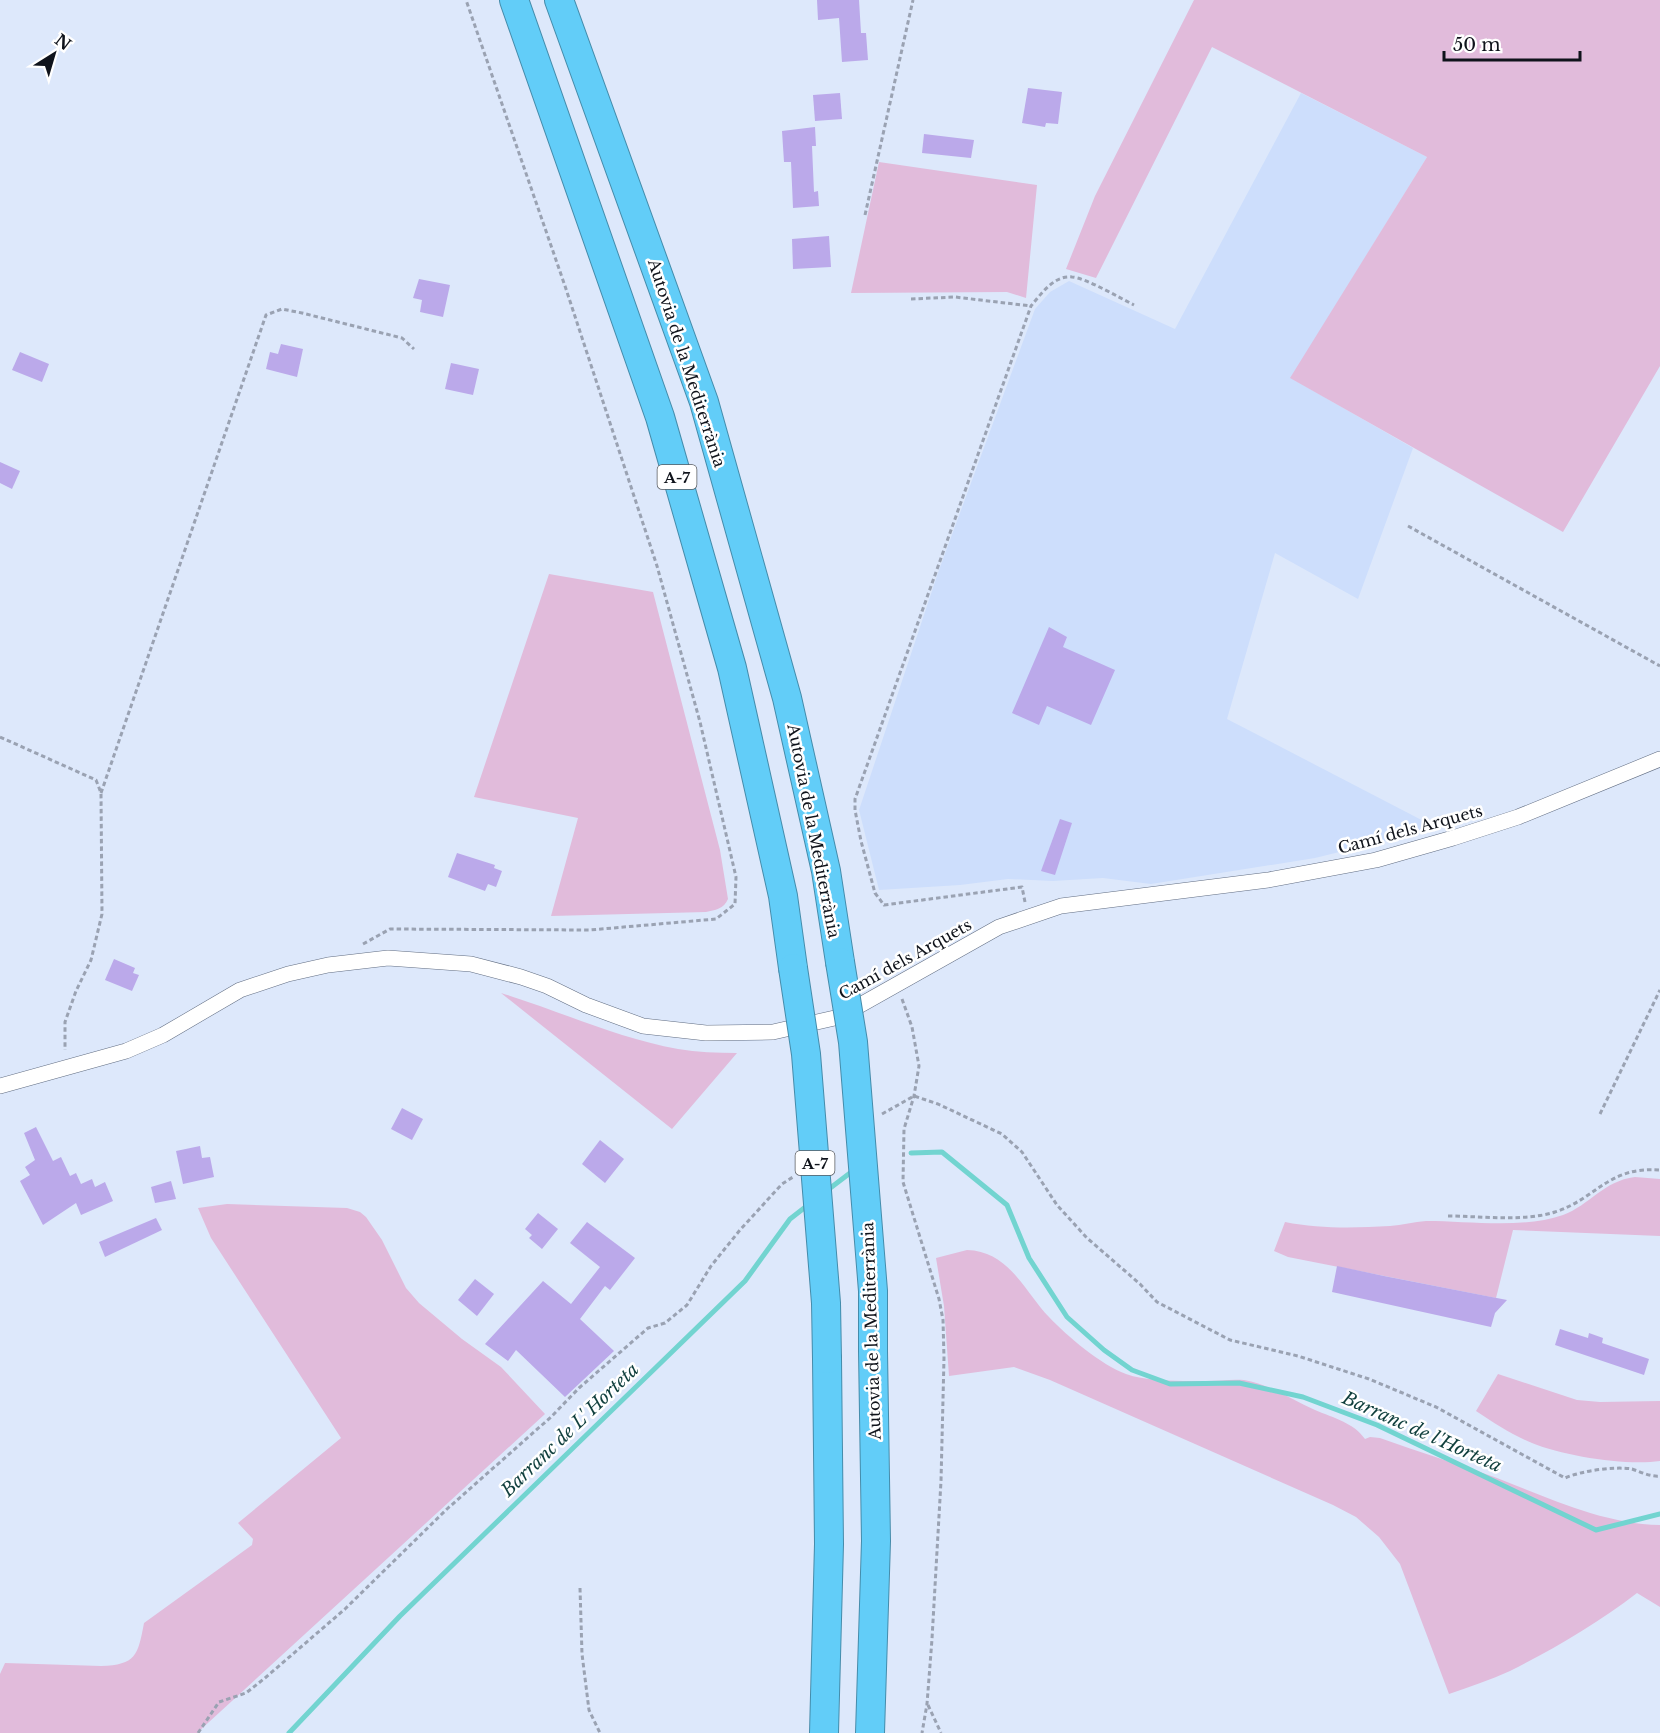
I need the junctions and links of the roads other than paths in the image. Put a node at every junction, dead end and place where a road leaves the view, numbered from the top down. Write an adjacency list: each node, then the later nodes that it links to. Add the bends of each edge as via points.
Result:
1 (514, 0): 5 (highway, A-7, bridge, via 667,440 732,668 783,896 806,1054 826,1303 829,1544)
2 (559, 0): 6 (highway, Autovia de la Mediterrània / A-7, bridge, via 704,402 787,698 826,871 854,1054 873,1292 876,1541)
3 (1660, 759): 4 (street, Camí dels Arquets, via 1518,817 1376,860 1268,880 1061,906 999,927 840,1017 773,1032 706,1034 643,1026 521,977 471,964 388,958 328,965 279,977 240,990 163,1035 126,1051)
4 (0, 1086)
5 (824, 1733)
6 (870, 1733)

